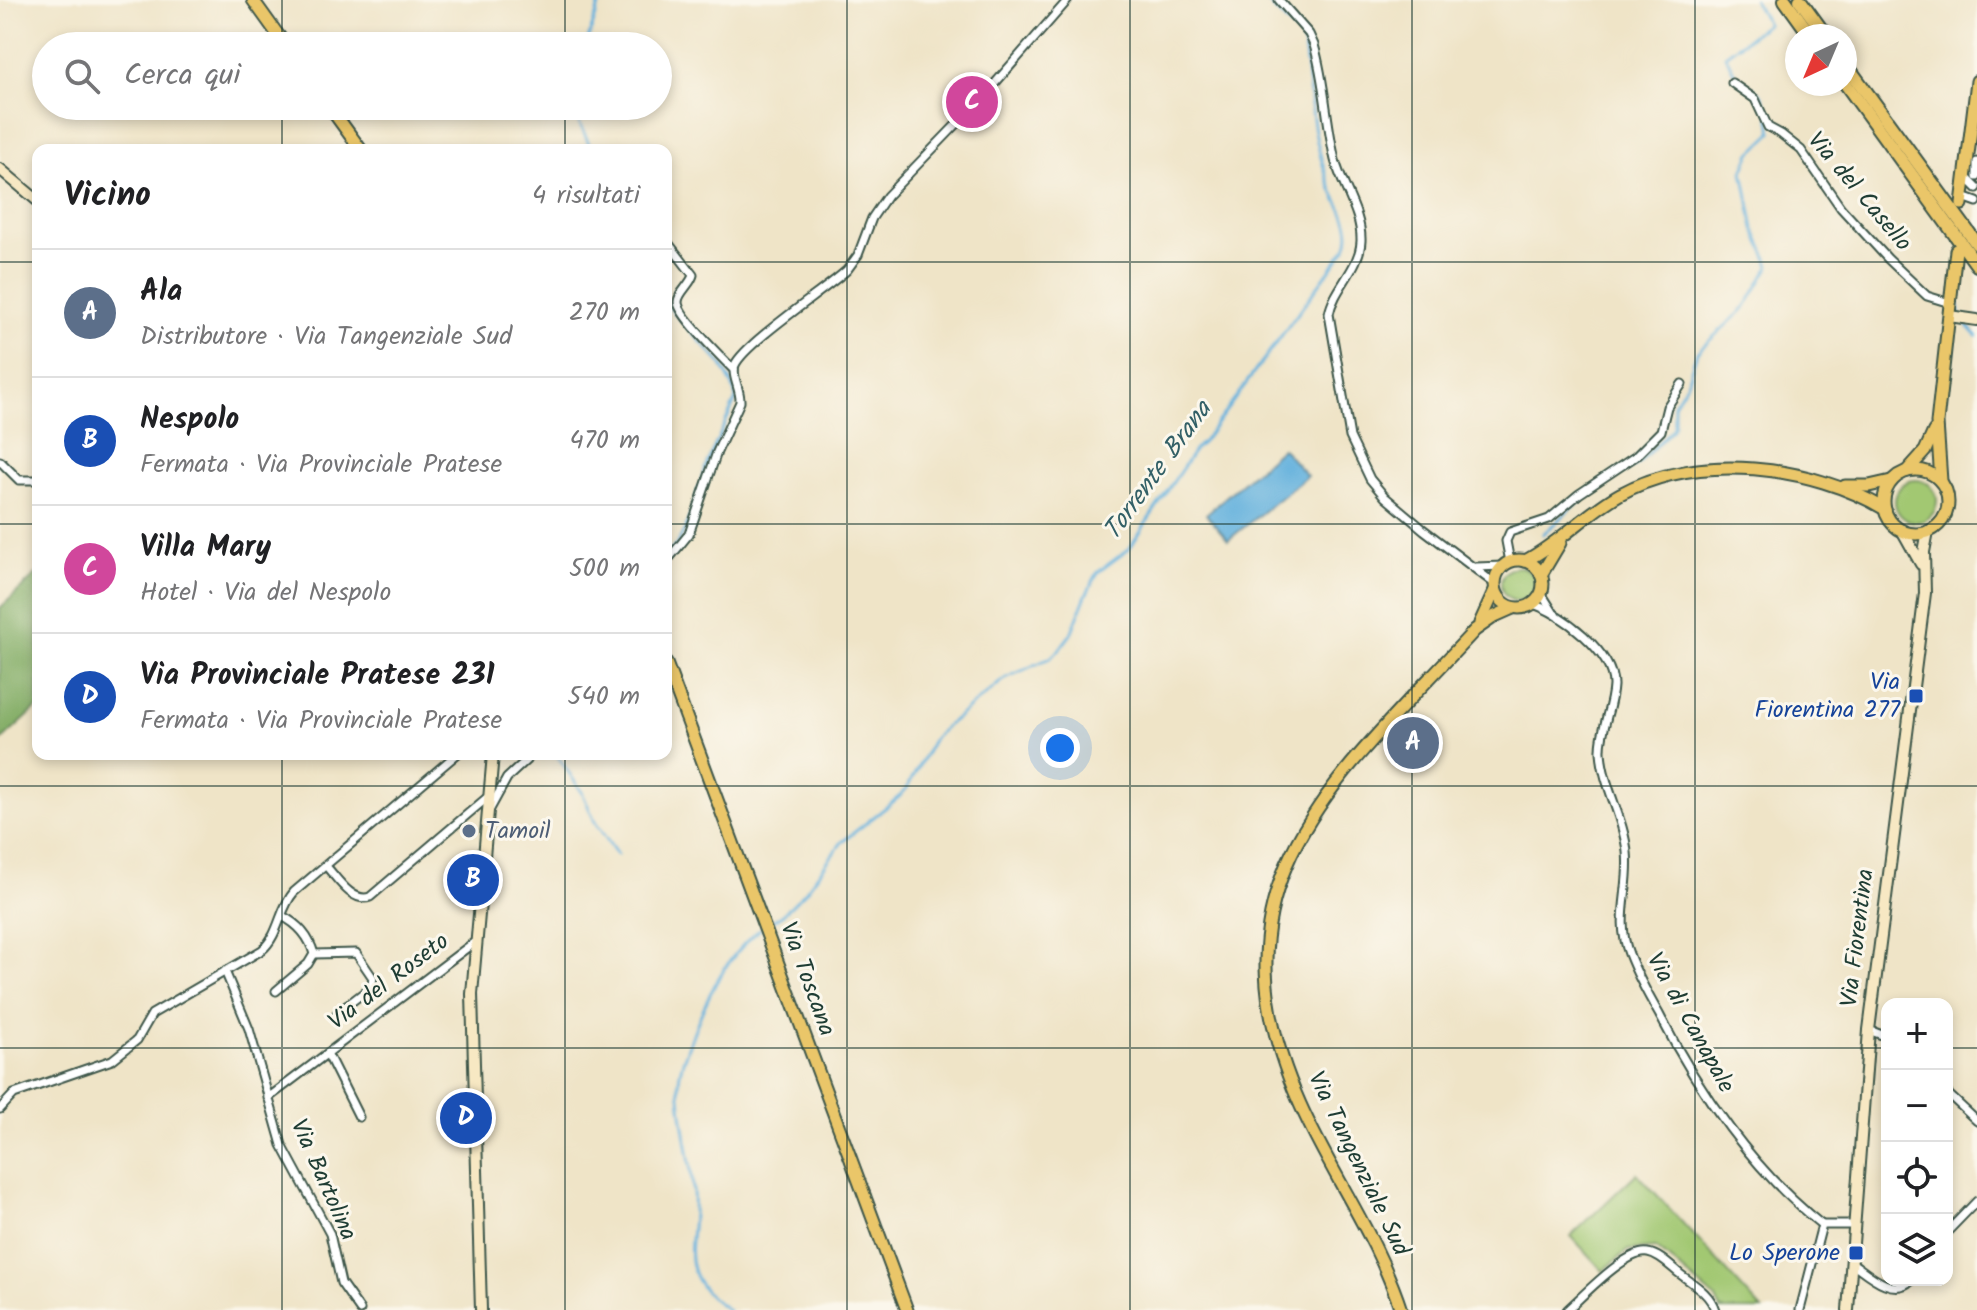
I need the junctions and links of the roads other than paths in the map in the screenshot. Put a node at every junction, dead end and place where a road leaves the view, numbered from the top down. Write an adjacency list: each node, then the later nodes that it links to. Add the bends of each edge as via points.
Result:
1 (253, 0): 8 (main road)
2 (1068, 0): 30 (street, via 887,196 847,270 761,339)
3 (1279, 0): 46 (street, via 1314,45 1336,163 1359,223 1356,260 1329,314 1353,444 1385,497)
4 (1785, 0): 6 (highway)
5 (1800, 0): 7 (highway)
6 (1802, 24)
7 (1817, 24)
8 (276, 32)
9 (1857, 79): 23 (highway)
10 (1977, 81): 15 (main road)
11 (1732, 83): 27 (street, Via del Casello, via 1755,99 1773,130 1801,150 1841,208 1888,259 1927,296)
12 (1854, 96): 26 (highway)
13 (339, 120): 14 (main road)
14 (357, 144)
15 (1973, 150): 18 (main road)
16 (1977, 161): 18 (street); 18 (street)
17 (0, 169): 20 (street)
18 (1969, 174): 19 (street); 21 (main road)
19 (1977, 188)
20 (32, 196)
21 (1962, 201): 22 (street)
22 (1977, 202)
23 (1977, 244)
24 (672, 248): 30 (street, via 693,275 679,306)
25 (1956, 250): 27 (main road)
26 (1977, 265)
27 (1950, 303): 28 (main road)
28 (1949, 316): 29 (street); 32 (main road)
29 (1973, 319)
30 (734, 370): 43 (street, via 740,402 689,534)
31 (1682, 384): 45 (street, via 1667,407 1661,431 1636,456 1549,519 1510,532)
32 (1937, 423): 34 (main road, via 1925,451); 37 (main road)
33 (0, 461): 35 (street, via 19,480)
34 (1907, 471): 36 (main road); 37 (main road, via 1923,470)
35 (32, 480)
36 (1891, 481): 38 (main road, via 1863,487); 39 (main road)
37 (1941, 481): 41 (main road, via 1948,506)
38 (1833, 485): 39 (main road); 42 (main road, via 1757,470 1683,471 1620,494)
39 (1885, 509): 40 (main road)
40 (1902, 530): 41 (main road); 47 (street, Via Fiorentina)
41 (1928, 531): 47 (street, Via Fiorentina)
42 (1565, 536): 44 (main road); 48 (main road)
43 (672, 555)
44 (1525, 561): 45 (main road); 48 (main road)
45 (1507, 564): 46 (street); 49 (main road, Via Tangenziale Sud)
46 (1474, 567): 49 (street)
47 (1924, 574): 68 (street, Via Fiorentina)
48 (1541, 575): 50 (main road)
49 (1495, 587): 52 (main road); 54 (main road, Via Tangenziale Sud)
50 (1541, 593): 51 (main road); 53 (street)
51 (1532, 604): 52 (main road, Via Tangenziale Sud); 53 (street, Via di Canapale)
52 (1513, 608): 54 (main road, Via Tangenziale Sud)
53 (1554, 613): 77 (street, Via di Canapale, via 1611,669 1612,696 1601,750 1627,851 1622,913 1628,953 1712,1106 1785,1191)
54 (1475, 630): 85 (main road, Via Tangenziale Sud, via 1316,811 1289,855 1267,927 1266,978 1278,1045 1309,1124 1362,1220)
55 (672, 679): 84 (main road, Via Toscana)
56 (450, 760): 61 (street)
57 (493, 760): 59 (street)
58 (526, 760): 60 (street, via 507,778)
59 (490, 796): 60 (street); 61 (street, via 366,899 355,896)
60 (489, 811): 63 (street)
61 (326, 866): 62 (street, via 292,895)
62 (282, 916): 64 (street, via 301,929); 65 (street, via 266,946)
63 (476, 941): 70 (street, Via del Roseto); 83 (street, via 472,1039)
64 (314, 954): 66 (street); 67 (street, via 356,953 373,978 367,991)
65 (225, 971): 71 (street, Via Bartolina, via 245,1017); 73 (street, via 152,1014 137,1040 112,1060 14,1094)
66 (276, 991)
67 (337, 1013)
68 (1869, 1030): 69 (street); 78 (street, Via Fiorentina)
69 (1881, 1035)
70 (328, 1055): 71 (street, Via del Roseto); 74 (street, Via del Roseto)
71 (268, 1098): 82 (street, Via Bartolina, via 282,1145 330,1234 341,1283)
72 (1953, 1099): 75 (street)
73 (0, 1109)
74 (359, 1117)
75 (1977, 1121)
76 (1977, 1201): 79 (street)
77 (1822, 1225): 78 (street); 88 (street)
78 (1853, 1225): 80 (street, Via Fiorentina)
79 (1953, 1226)
80 (1850, 1262): 81 (street); 89 (street, Via Fiorentina)
81 (1881, 1281)
82 (360, 1310)
83 (481, 1310)
84 (907, 1310)
85 (1401, 1310)
86 (1567, 1310): 87 (street, via 1627,1258 1645,1252 1702,1292)
87 (1715, 1310)
88 (1800, 1310)
89 (1848, 1310)

